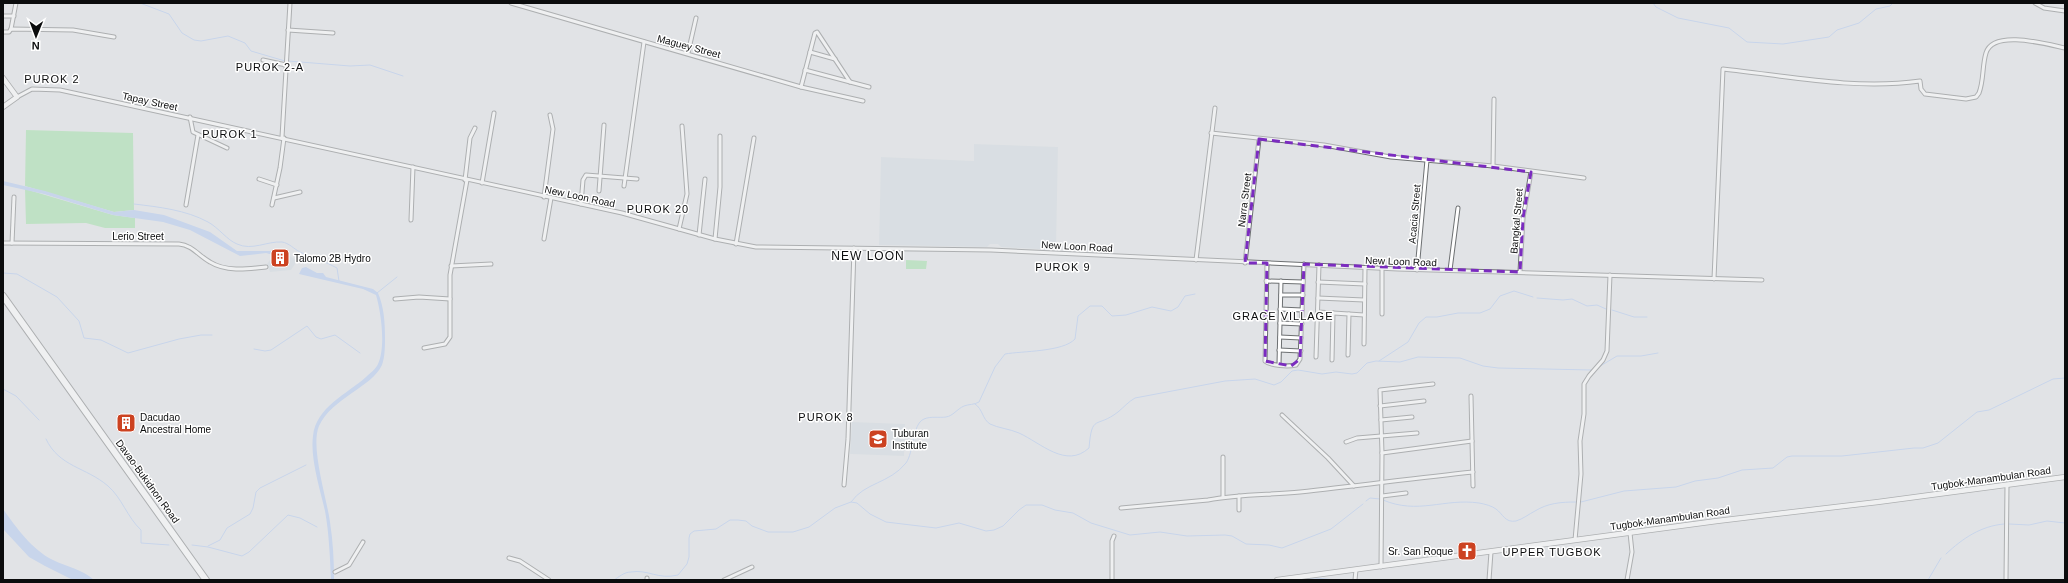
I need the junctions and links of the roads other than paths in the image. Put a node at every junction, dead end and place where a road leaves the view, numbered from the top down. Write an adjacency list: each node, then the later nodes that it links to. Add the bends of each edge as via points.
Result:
1 (16, 3): 7 (street)
2 (290, 3): 10 (street)
3 (511, 3): 14 (street, Maguey Street)
4 (2035, 3): 5 (street, via 2044,8)
5 (2065, 11)
6 (3, 16): 7 (street)
7 (14, 16): 9 (street)
8 (696, 18): 17 (street)
9 (11, 29): 11 (street); 13 (street, via 73,30)
10 (288, 30): 12 (street); 20 (street)
11 (3, 32)
12 (333, 33)
13 (114, 37)
14 (644, 42): 17 (street, Maguey Street); 49 (street)
15 (2065, 48): 91 (street, via 2015,40 1992,43 1986,52 1979,93 1976,97 1966,99 1925,94 1920,81 1863,84 1723,69)
16 (810, 52): 18 (street); 18 (street, via 815,33 818,32); 21 (street)
17 (688, 53): 24 (street, Maguey Street)
18 (836, 59): 23 (street)
19 (263, 60): 20 (street)
20 (286, 65): 40 (street)
21 (805, 70): 23 (street); 24 (street)
22 (3, 78): 26 (street)
23 (850, 82): 25 (street)
24 (801, 87): 28 (street, Maguey Street)
25 (869, 87)
26 (17, 97): 29 (street); 33 (street, Tapay Street, via 32,89 53,89)
27 (1494, 99): 45 (street)
28 (863, 101)
29 (3, 107)
30 (1215, 108): 37 (street)
31 (494, 113): 55 (street)
32 (550, 115): 61 (street, via 553,129)
33 (190, 117): 38 (street, via 192,131); 40 (street, Tapay Street)
34 (604, 125): 48 (street)
35 (682, 126): 69 (street, via 687,194)
36 (475, 128): 54 (street, via 470,138)
37 (1211, 133): 42 (street); 77 (street)
38 (198, 135): 43 (street); 65 (street)
39 (720, 136): 72 (street, via 720,187)
40 (283, 138): 46 (street, New Loon Road); 56 (street)
41 (754, 138): 75 (street)
42 (1259, 139): 44 (street, via 1324,145 1391,157); 78 (street, Narra Street)
43 (227, 148)
44 (1427, 160): 45 (street); 87 (street, Acacia Street)
45 (1493, 166): 47 (street)
46 (413, 167): 54 (street, New Loon Road); 68 (street)
47 (1531, 172): 50 (street); 89 (street, Bangkal Street, via 1523,218)
48 (600, 176): 49 (street); 58 (street); 64 (street, via 584,176)
49 (625, 178): 52 (street); 57 (street)
50 (1584, 178)
51 (259, 179): 56 (street)
52 (637, 179)
53 (705, 179): 70 (street)
54 (466, 180): 55 (street, New Loon Road); 83 (street)
55 (482, 183): 61 (street, New Loon Road)
56 (277, 185): 62 (street)
57 (624, 186)
58 (599, 191)
59 (300, 192): 62 (street)
60 (14, 197): 74 (street)
61 (544, 197): 63 (street, New Loon Road)
62 (274, 198): 66 (street)
63 (552, 198): 64 (street, New Loon Road); 71 (street)
64 (581, 204): 69 (street, New Loon Road, via 637,216)
65 (186, 205)
66 (272, 205)
67 (1458, 208): 88 (street)
68 (411, 220)
69 (679, 229): 70 (street, New Loon Road)
70 (699, 235): 72 (street, New Loon Road)
71 (544, 239)
72 (715, 239): 75 (street, New Loon Road)
73 (3, 243): 74 (street, Lerio Street)
74 (12, 243): 84 (street, Lerio Street, via 184,244 221,267)
75 (736, 244): 76 (street, New Loon Road, via 764,247)
76 (854, 248): 77 (street, New Loon Road, via 991,250); 140 (street, via 848,440)
77 (1196, 260): 78 (street, New Loon Road)
78 (1244, 262): 79 (street, New Loon Road)
79 (1267, 263): 81 (street, New Loon Road); 92 (street)
80 (491, 264): 83 (street)
81 (1304, 264): 82 (street, New Loon Road); 95 (street)
82 (1319, 265): 85 (street, New Loon Road); 96 (street)
83 (451, 266): 103 (street)
84 (266, 267)
85 (1365, 268): 86 (street, New Loon Road); 97 (street)
86 (1382, 269): 87 (street, New Loon Road); 110 (street)
87 (1417, 270): 88 (street, New Loon Road)
88 (1450, 270): 89 (street, New Loon Road)
89 (1520, 272): 90 (street, New Loon Road)
90 (1610, 275): 91 (street, New Loon Road); 152 (street, via 1607,351 1584,384 1584,414 1580,441 1581,474)
91 (1714, 279): 93 (street, New Loon Road)
92 (1266, 280): 94 (street); 123 (street, via 1265,362)
93 (1762, 280)
94 (1281, 281): 95 (street); 98 (street)
95 (1303, 282): 99 (street)
96 (1318, 282): 97 (street); 101 (street)
97 (1365, 284): 104 (street)
98 (1281, 295): 99 (street); 105 (street)
99 (1303, 295): 106 (street)
100 (3, 296): 160 (highway, Davao-Bukidnon Road)
101 (1318, 298): 104 (street); 107 (street)
102 (395, 299): 103 (street, via 419,296)
103 (450, 299): 117 (street, via 448,341 445,344)
104 (1364, 300): 111 (street)
105 (1280, 309): 106 (street); 112 (street)
106 (1302, 310): 113 (street)
107 (1318, 312): 108 (street); 121 (street)
108 (1333, 313): 109 (street); 122 (street)
109 (1349, 314): 111 (street); 120 (street)
110 (1382, 314)
111 (1364, 315): 116 (street)
112 (1280, 323): 113 (street); 114 (street)
113 (1302, 324): 115 (street)
114 (1280, 337): 115 (street); 118 (street)
115 (1301, 338): 119 (street)
116 (1364, 344)
117 (424, 348)
118 (1279, 350): 119 (street); 123 (street)
119 (1301, 351): 123 (street, via 1300,361 1296,364)
120 (1348, 355)
121 (1316, 357)
122 (1332, 360)
123 (1279, 364)
124 (1434, 384): 127 (street, via 1380,390)
125 (1471, 396): 133 (street)
126 (1424, 401): 127 (street)
127 (1380, 406): 130 (street)
128 (1282, 415): 142 (street)
129 (1412, 417): 130 (street)
130 (1381, 420): 132 (street)
131 (1418, 433): 132 (street)
132 (1381, 436): 134 (street, via 1357,438); 135 (street)
133 (1472, 441): 135 (street); 137 (street)
134 (1346, 442)
135 (1382, 453): 139 (street)
136 (1222, 457): 147 (street)
137 (1473, 472): 139 (street); 143 (street)
138 (2065, 477): 141 (street, Tugbok-Manambulan Road)
139 (1382, 482): 142 (street); 146 (street)
140 (844, 485)
141 (2006, 485): 150 (street, Tugbok-Manambulan Road); 168 (street)
142 (1354, 486): 145 (street)
143 (1473, 486)
144 (1406, 493): 146 (street)
145 (1239, 496): 147 (street); 149 (street)
146 (1382, 496): 157 (street)
147 (1223, 497): 148 (street)
148 (1121, 508)
149 (1239, 510)
150 (1630, 532): 152 (street, Tugbok-Manambulan Road); 167 (street, via 1632,552)
151 (1114, 536): 163 (street)
152 (1575, 540): 154 (street, Tugbok-Manambulan Road)
153 (363, 542): 159 (street, via 349,566)
154 (1490, 552): 157 (street, Tugbok-Manambulan Road); 166 (street)
155 (509, 558): 161 (street, via 520,561)
156 (752, 567): 162 (street)
157 (1381, 567): 158 (street, Tugbok-Manambulan Road)
158 (1356, 570): 164 (street, Tugbok-Manambulan Road); 165 (street)
159 (335, 572)
160 (206, 580)
161 (549, 580)
162 (724, 580)
163 (1112, 580)
164 (1278, 580)
165 (1355, 580)
166 (1489, 580)
167 (1627, 580)
168 (2006, 580)

